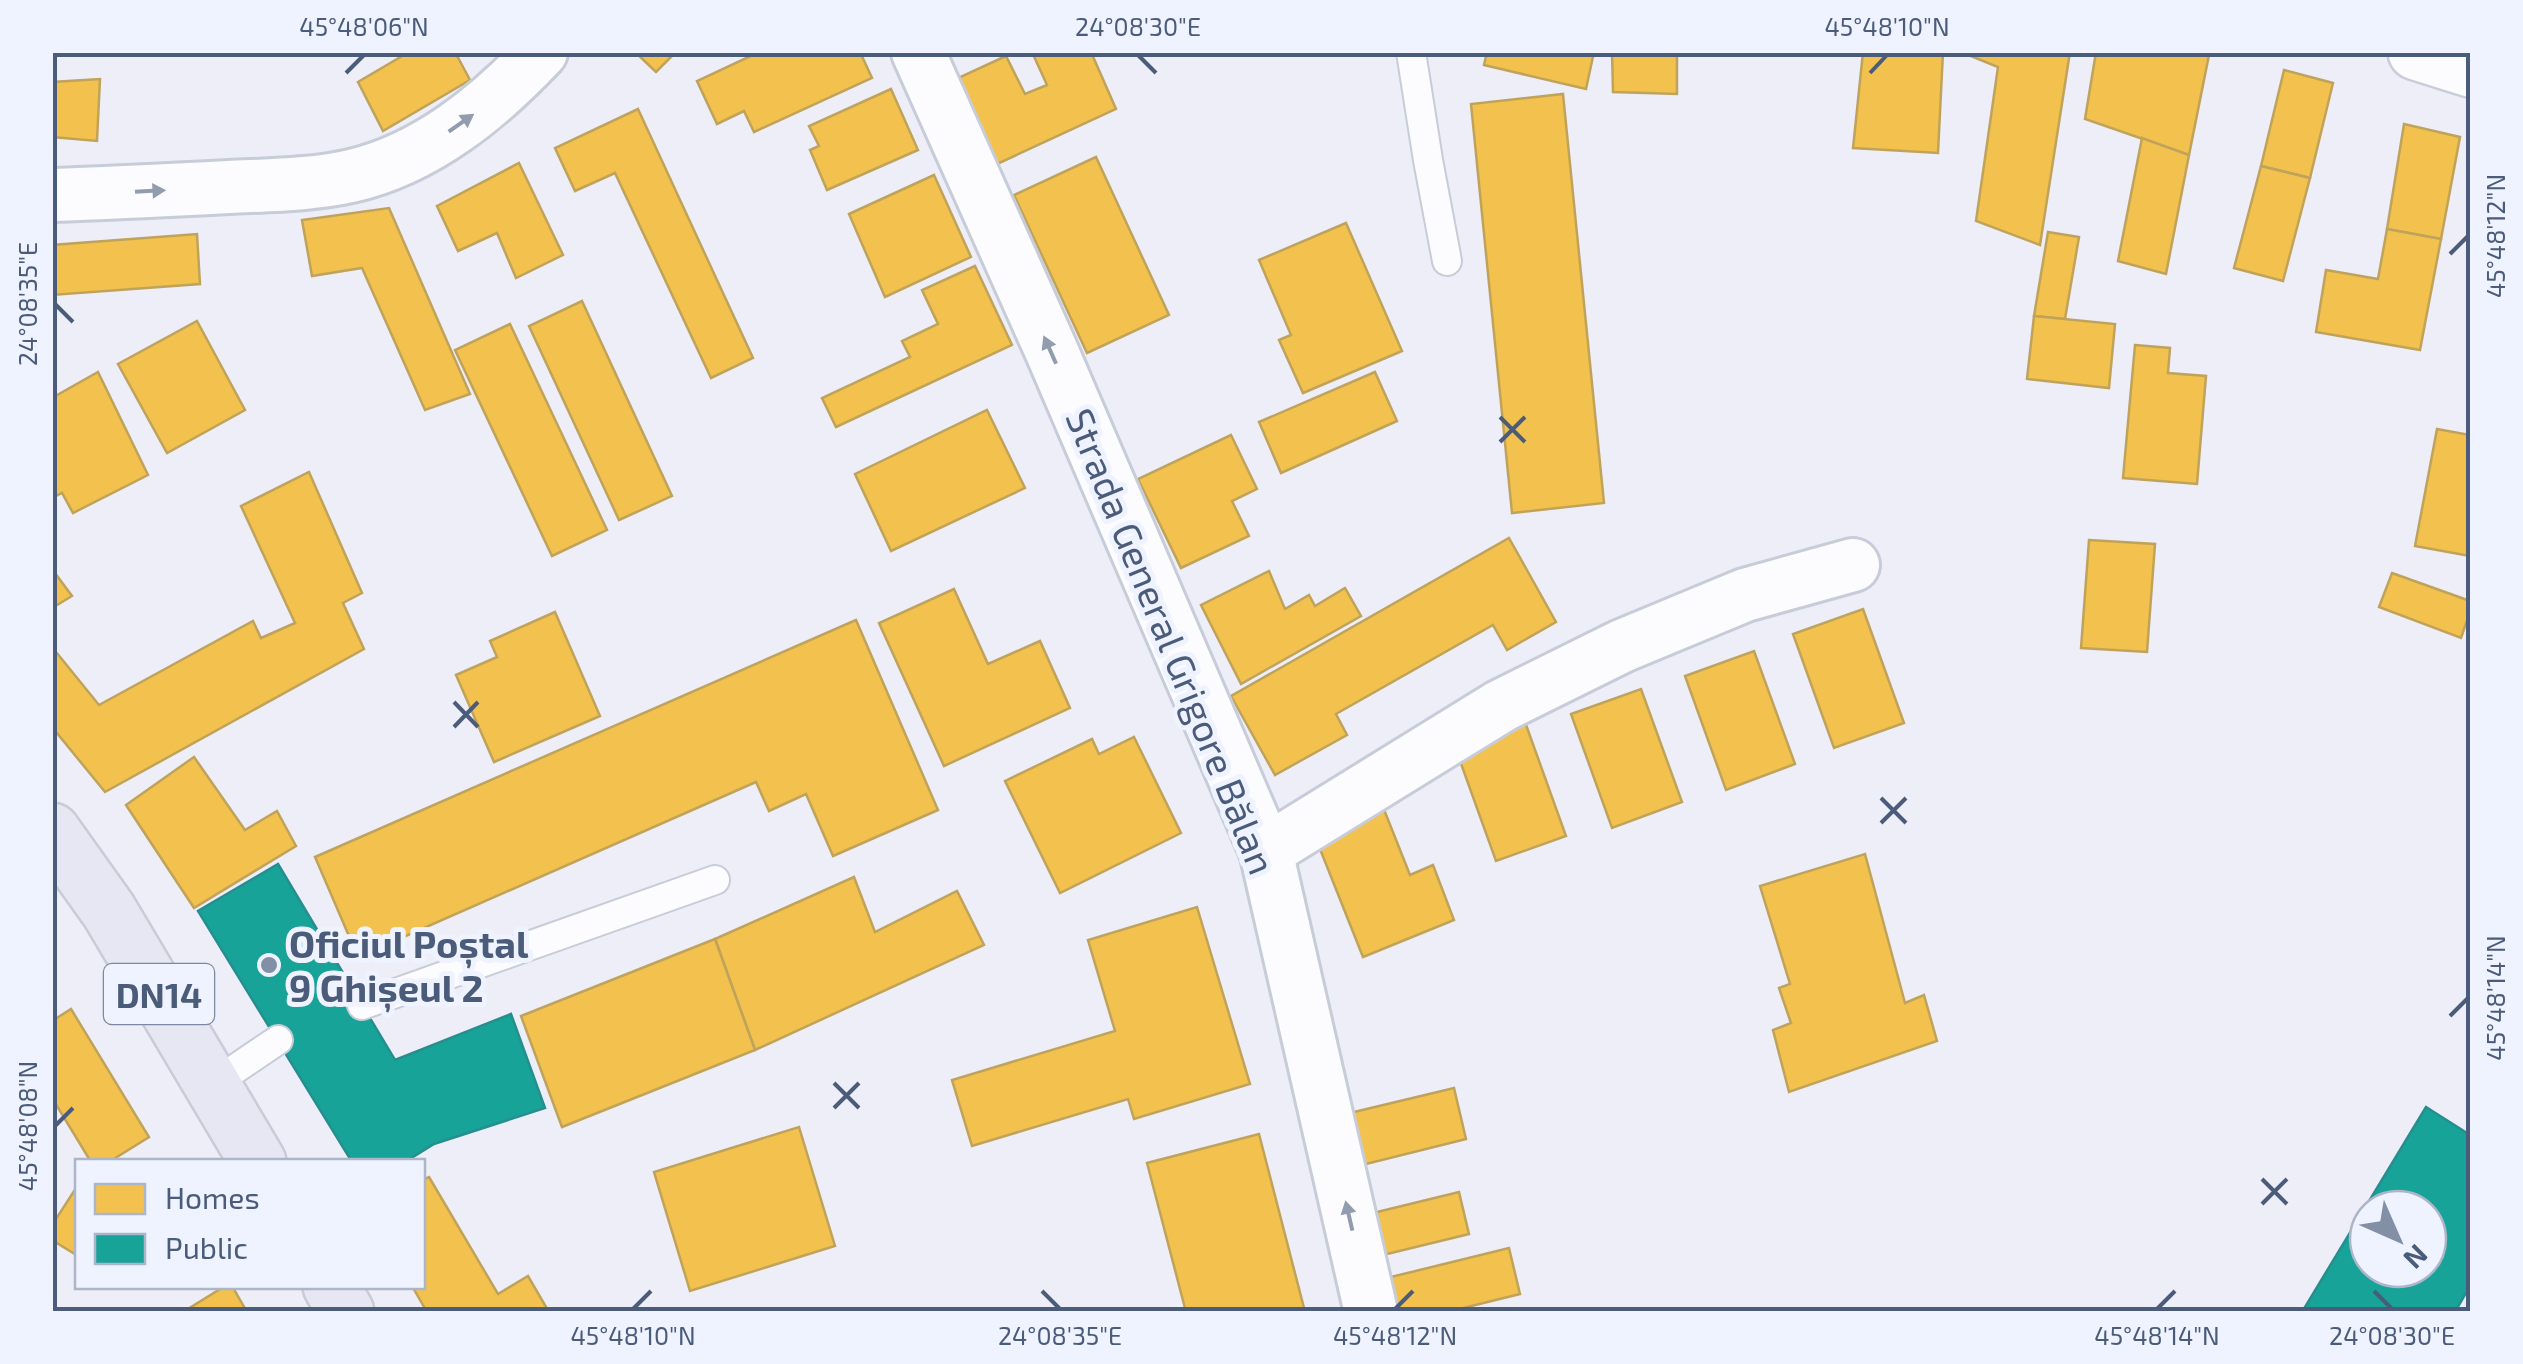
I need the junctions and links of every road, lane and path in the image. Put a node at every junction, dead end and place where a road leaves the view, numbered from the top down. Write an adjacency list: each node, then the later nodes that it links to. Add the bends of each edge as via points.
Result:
1 (541, 52): 6 (street, one-way to 1, via 352,176 435,141 483,108)
2 (918, 52): 10 (street, Strada General Grigore Bălan, one-way to 2)
3 (1412, 52): 7 (lane)
4 (2416, 52): 5 (street)
5 (2468, 63)
6 (52, 196)
7 (1447, 261)
8 (1853, 565): 10 (street, via 1745,595 1622,646 1500,706)
9 (52, 830): 14 (main road, DN14)
10 (1266, 851): 18 (street, Strada General Grigore Bălan, one-way to 10)
11 (715, 880): 12 (lane)
12 (362, 1005)
13 (278, 1040): 14 (lane)
14 (213, 1084): 15 (main road, DN14)
15 (256, 1159)
16 (334, 1289): 17 (main road)
17 (346, 1312)
18 (1370, 1312)

